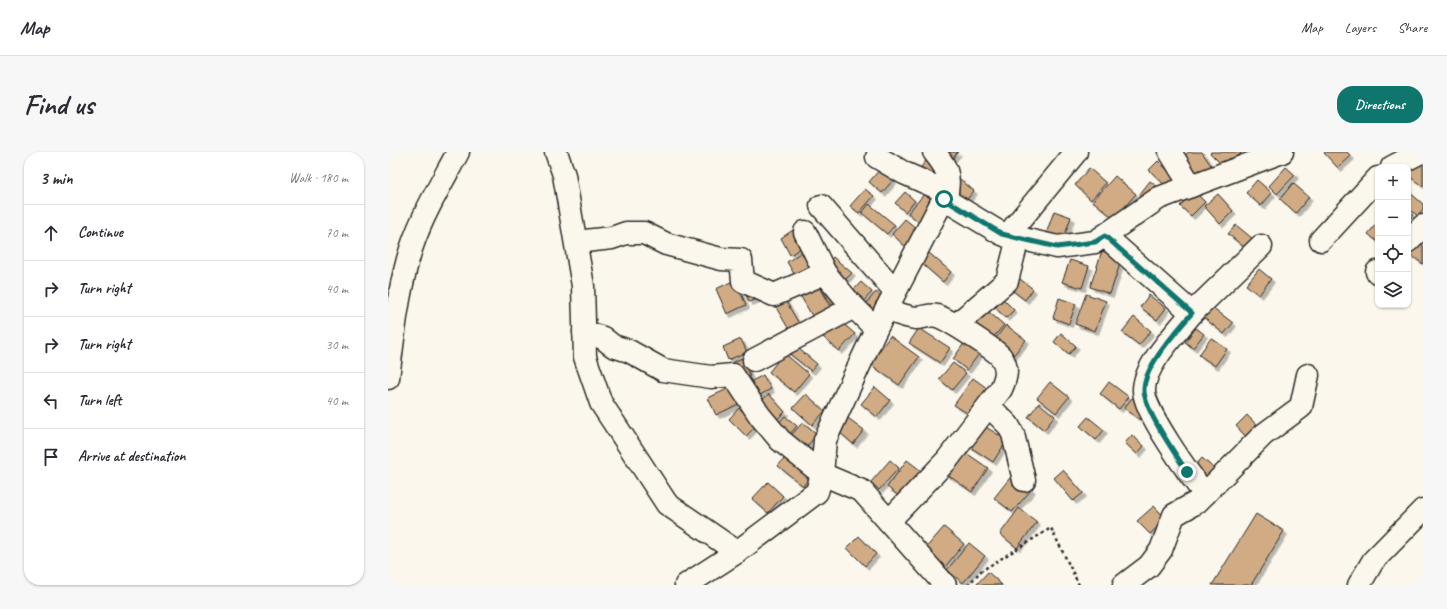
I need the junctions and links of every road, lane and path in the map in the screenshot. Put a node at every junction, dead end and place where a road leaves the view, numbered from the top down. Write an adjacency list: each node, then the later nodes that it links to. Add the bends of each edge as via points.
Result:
1 (458, 152): 31 (street, via 425,214 407,262 397,307)
2 (556, 152): 20 (street, via 564,175)
3 (934, 152): 12 (street, via 947,170 949,180)
4 (1076, 152): 17 (street)
5 (1170, 152): 11 (street)
6 (1282, 152): 11 (street)
7 (1421, 152): 9 (street)
8 (877, 157): 12 (street)
9 (1398, 164)
10 (1375, 181): 19 (street)
11 (1192, 186): 16 (street, via 1159,198)
12 (945, 195): 17 (street, via 1002,234); 23 (street)
13 (821, 206): 23 (street)
14 (1423, 226): 18 (street)
15 (805, 232): 22 (street)
16 (1105, 236): 17 (street, via 1095,242 1057,247); 25 (street)
17 (1013, 237): 26 (street, via 1007,281)
18 (1411, 238)
19 (1321, 240)
20 (576, 242): 22 (street, via 612,238 626,233 644,233 666,244 720,260 741,260 743,281 774,296); 28 (street, via 583,286)
21 (1261, 246): 25 (street)
22 (825, 273): 24 (street)
23 (891, 300): 26 (street, via 907,317 935,315); 27 (street)
24 (854, 307): 27 (street); 29 (street)
25 (1192, 313): 35 (street, via 1160,352 1149,371 1144,389 1147,404 1187,472)
26 (956, 325): 32 (street, via 1001,356 1006,368 1001,389)
27 (876, 329): 33 (street, via 825,440)
28 (584, 332): 33 (street, via 603,338 613,346 629,351 663,370 711,377 733,375 770,429); 38 (street, via 585,357 601,403 639,464 667,504)
29 (754, 360)
30 (1308, 375): 35 (street, via 1301,407 1263,435)
31 (388, 378)
32 (989, 406): 34 (street, via 1008,425 1013,434); 37 (street, via 947,460)
33 (822, 474): 37 (street, via 862,491); 38 (street, via 817,492)
34 (1024, 480)
35 (1205, 494): 43 (street, via 1197,502 1174,515 1161,550 1149,566)
36 (1423, 510): 44 (street, via 1373,561)
37 (889, 521): 40 (street)
38 (737, 552): 39 (street)
39 (686, 585)
40 (945, 585)
41 (968, 585): 42 (path, via 981,571 1050,528)
42 (1079, 585)
43 (1124, 585)
44 (1359, 585)

